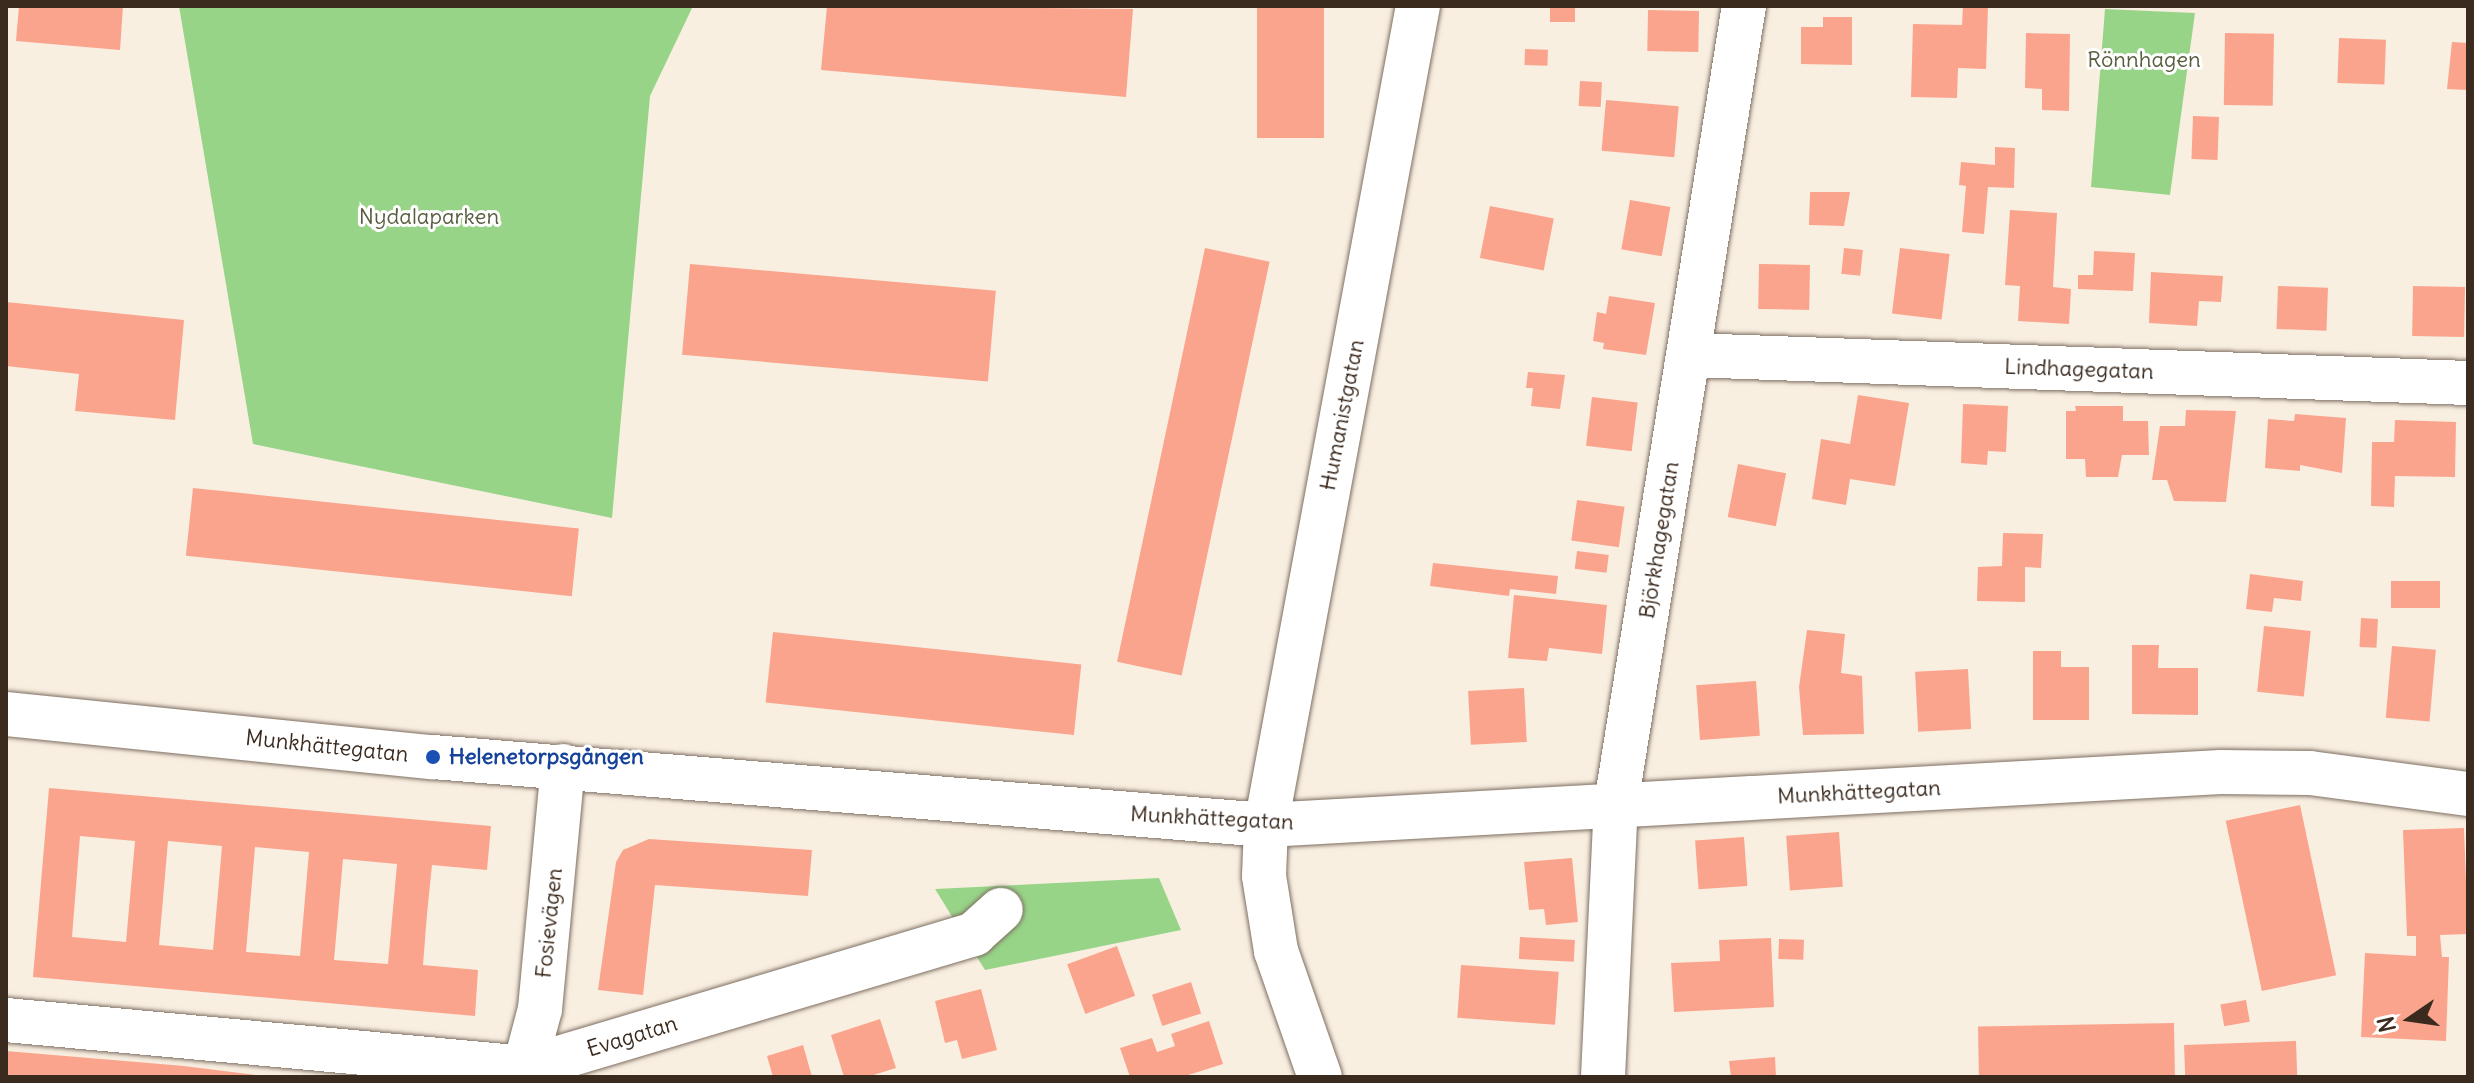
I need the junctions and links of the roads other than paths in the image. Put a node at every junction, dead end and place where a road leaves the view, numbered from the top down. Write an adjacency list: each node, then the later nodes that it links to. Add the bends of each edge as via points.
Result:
1 (1418, 6): 9 (street, Humanistgatan)
2 (1744, 6): 3 (street, Björkhagegatan)
3 (1690, 355): 4 (street, Lindhagegatan); 8 (street, Björkhagegatan)
4 (2468, 383)
5 (6, 714): 6 (street, Munkhättegatan)
6 (563, 766): 9 (street, Munkhättegatan); 12 (street, Fosievägen, via 540,1009)
7 (2468, 789): 8 (street, Munkhättegatan, via 2310,773 2221,772)
8 (1616, 804): 9 (street, Munkhättegatan); 14 (street, Björkhagegatan)
9 (1266, 825): 13 (street, Humanistgatan, via 1264,876 1276,951)
10 (1001, 910): 12 (street, Evagatan, via 974,934)
11 (6, 1020): 12 (street, Evagatan)
12 (524, 1073)
13 (1320, 1077)
14 (1603, 1077)

